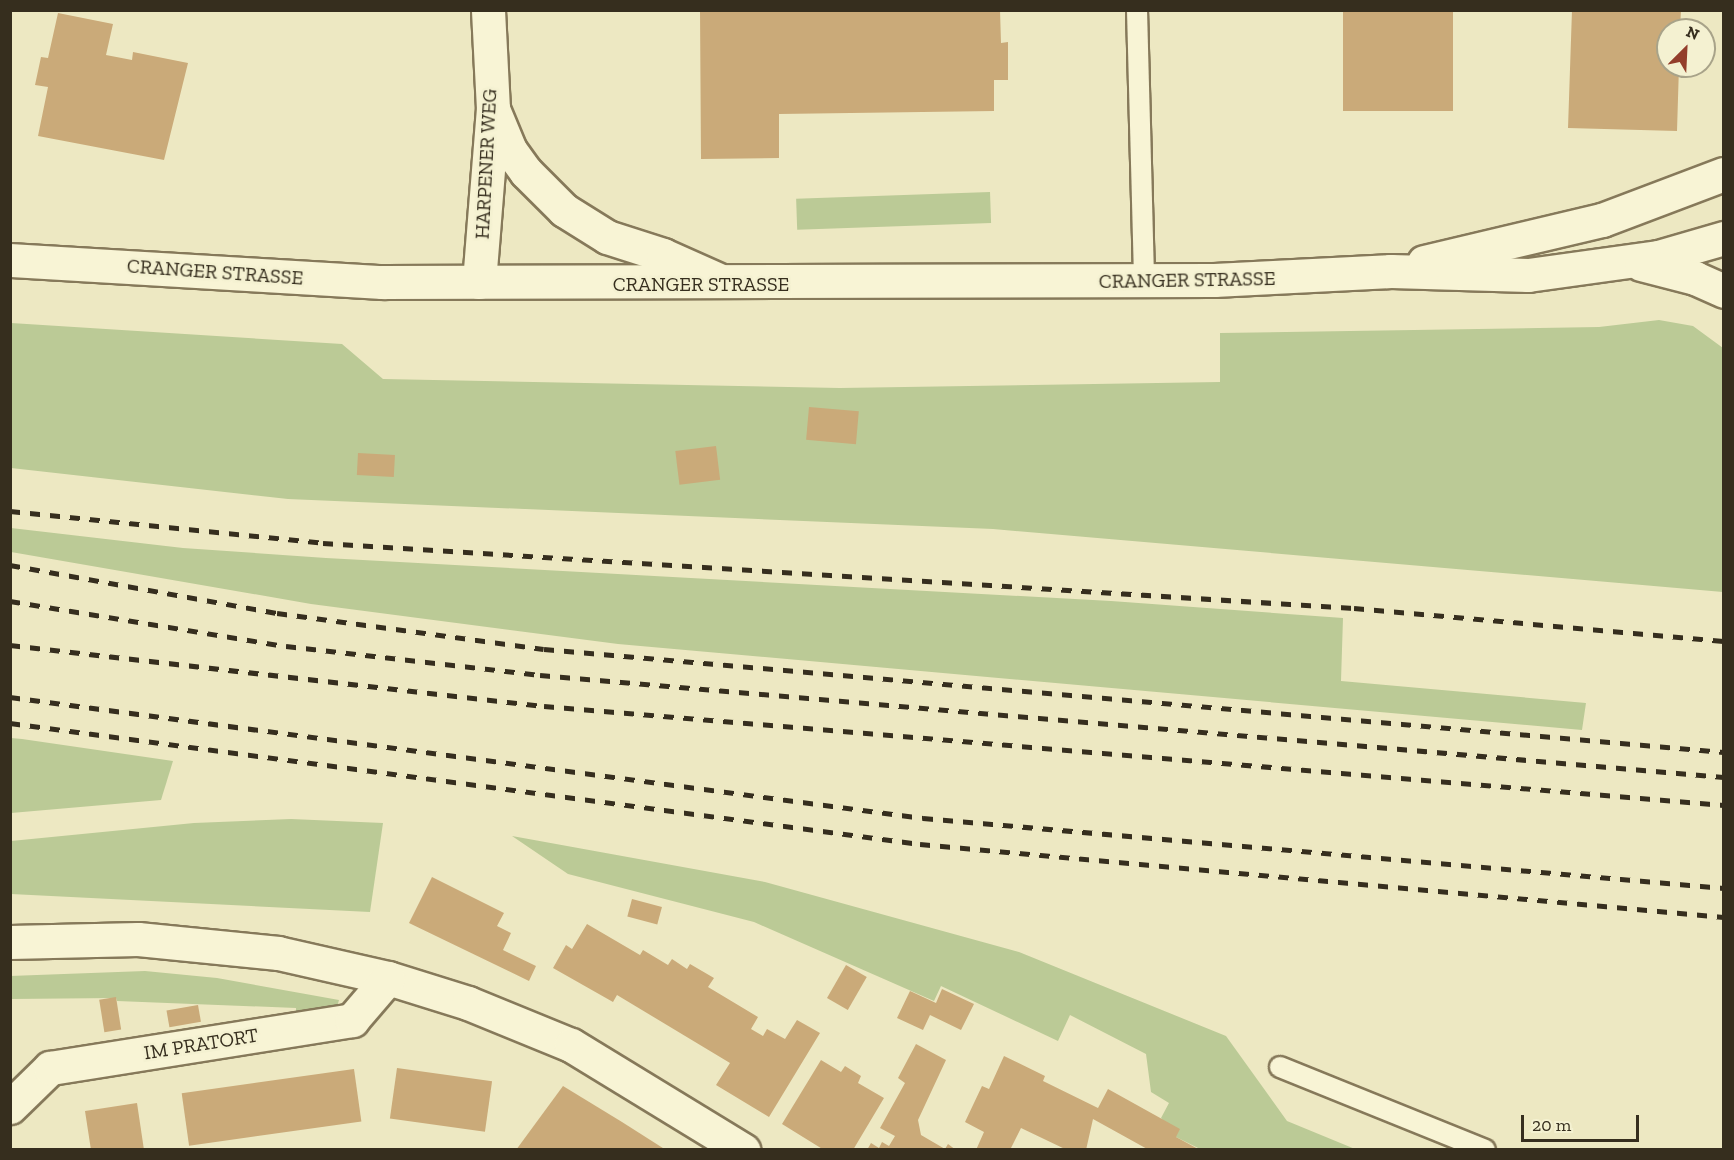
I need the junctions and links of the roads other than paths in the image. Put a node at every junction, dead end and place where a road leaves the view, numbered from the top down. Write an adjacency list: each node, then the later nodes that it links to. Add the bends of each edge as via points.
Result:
1 (488, 10): 3 (street, HARPENER WEG)
2 (1137, 10): 9 (lane)
3 (493, 109): 10 (street, HARPENER WEG); 11 (street, via 510,150 564,210 607,237 663,255)
4 (1724, 174): 8 (street, CRANGER STRASSE, via 1602,220 1514,238)
5 (1724, 238): 7 (street, CRANGER STRASSE)
6 (10, 260): 10 (street, CRANGER STRASSE, via 282,278)
7 (1634, 262): 8 (street, CRANGER STRASSE, via 1528,275); 12 (street, via 1683,274)
8 (1391, 271): 9 (street, CRANGER STRASSE, via 1294,279)
9 (1144, 280): 11 (street, CRANGER STRASSE)
10 (479, 282): 11 (street, CRANGER STRASSE)
11 (727, 284)
12 (1724, 291)
13 (10, 942): 14 (street, via 138,939 278,953)
14 (388, 978): 16 (street, IM PRATORT, via 352,1020 50,1068); 17 (street, via 468,1003 572,1045)
15 (1280, 1067): 18 (lane)
16 (10, 1107)
17 (743, 1149)
18 (1485, 1149)

